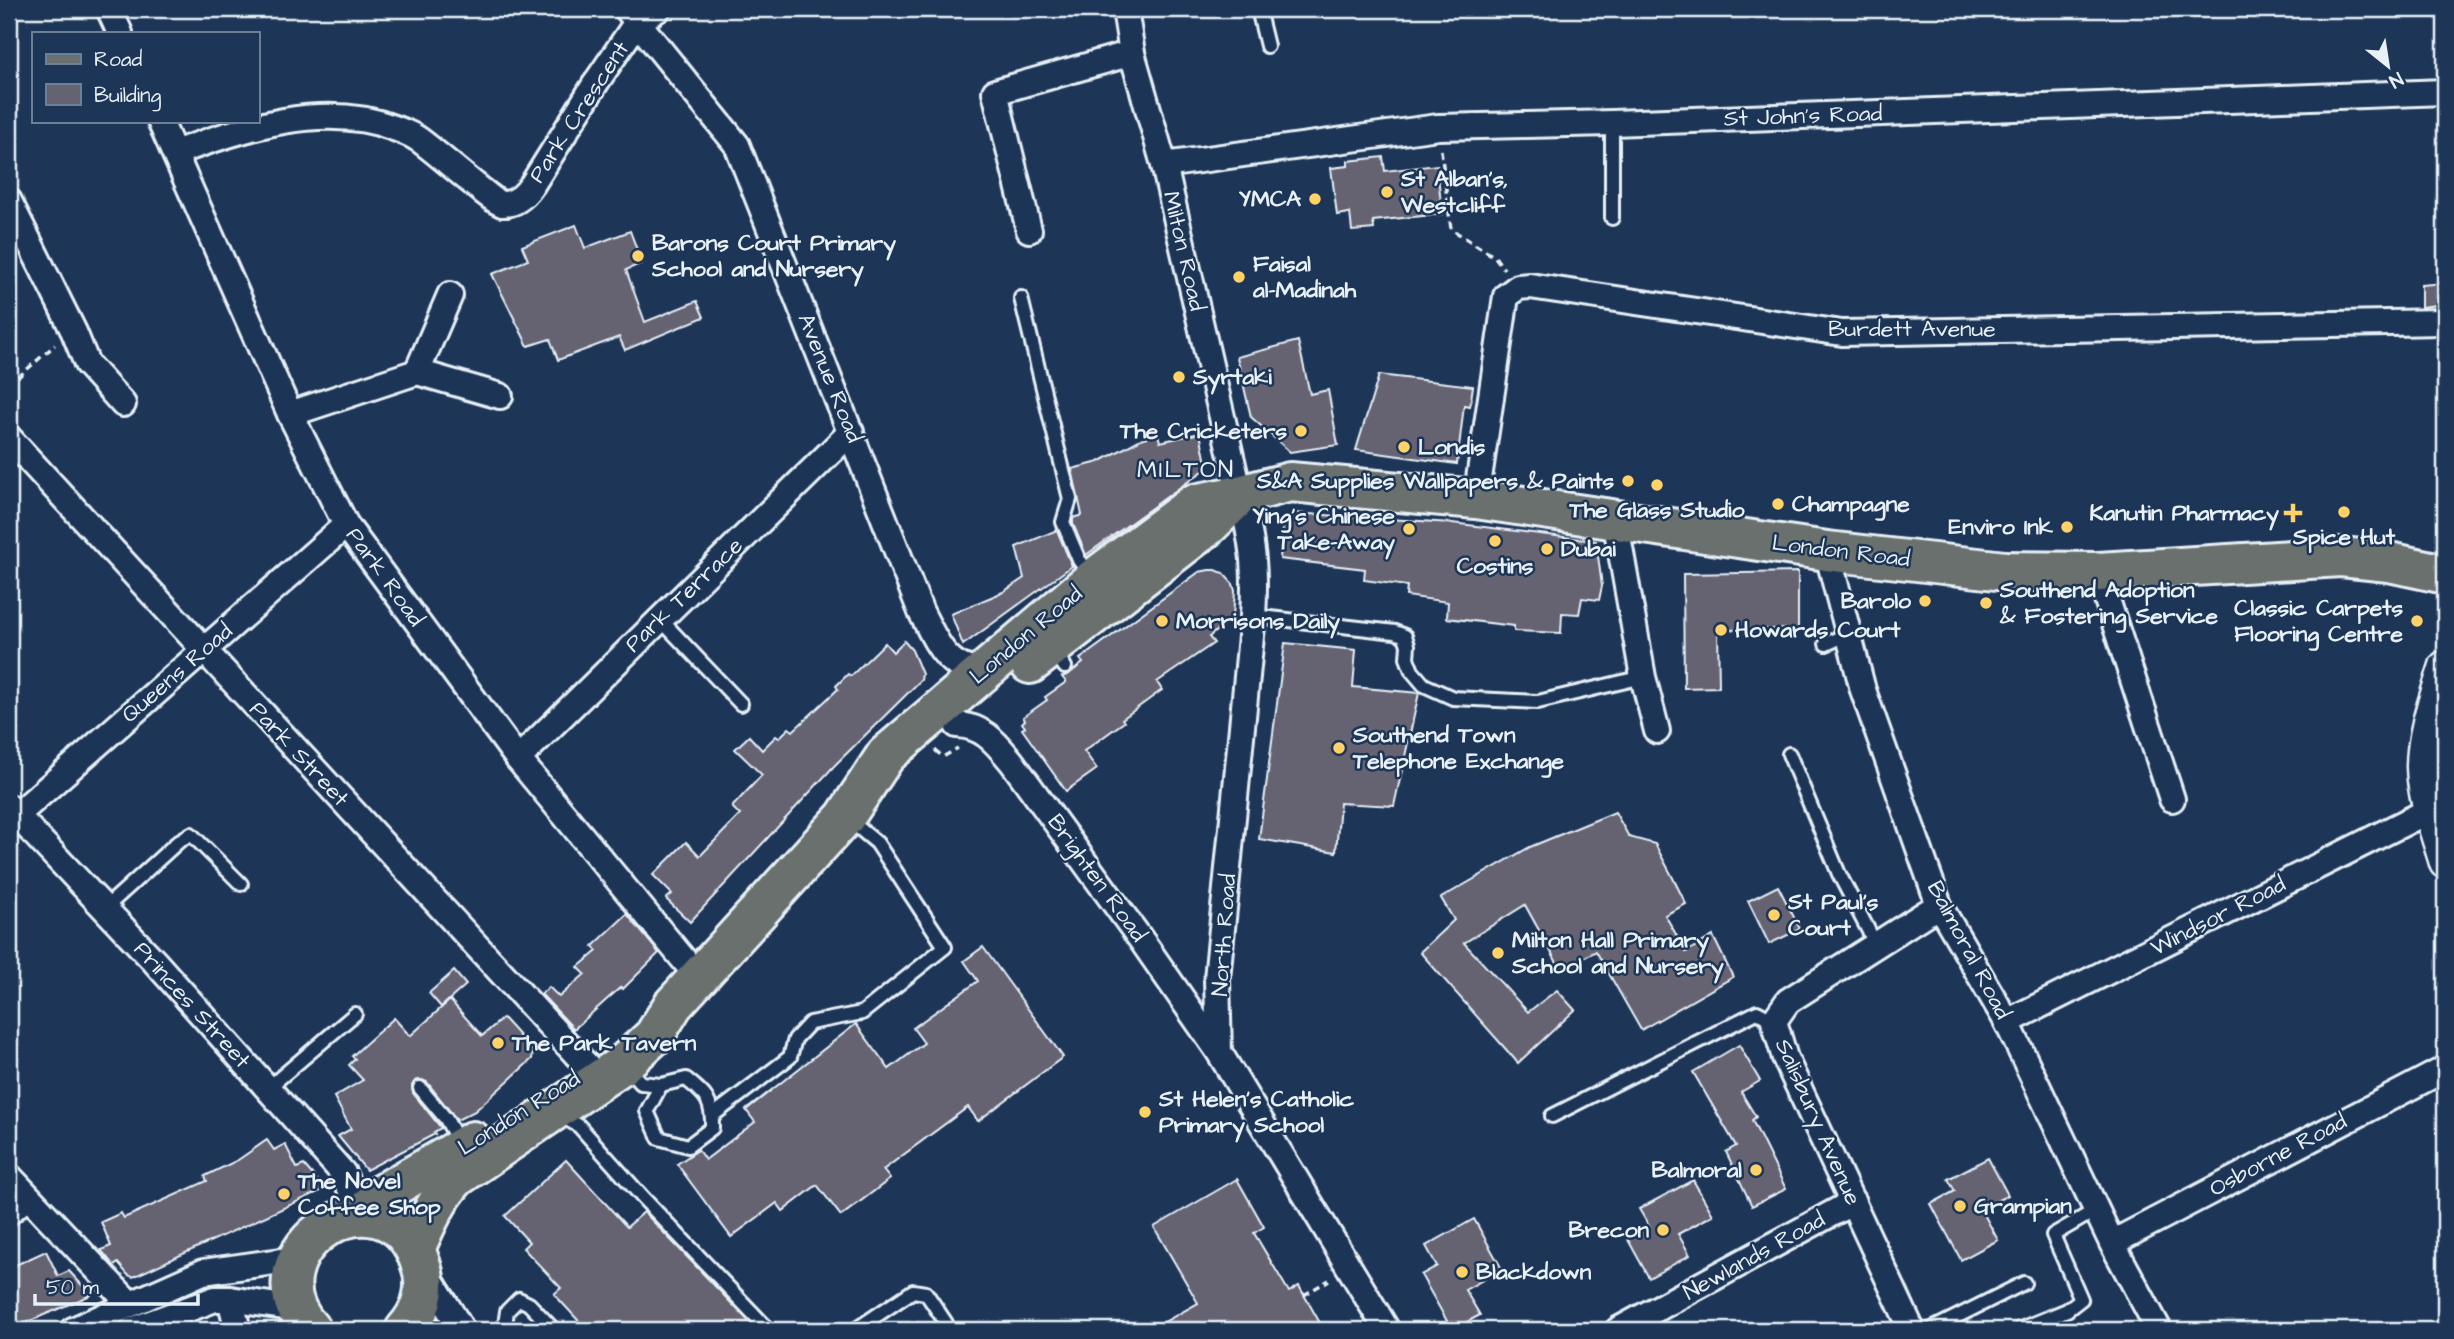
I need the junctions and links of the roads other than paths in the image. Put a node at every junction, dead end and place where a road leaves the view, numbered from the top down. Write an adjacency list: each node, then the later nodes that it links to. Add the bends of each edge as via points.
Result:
1 (109, 9): 5 (street)
2 (1125, 9): 7 (street, Milton Road)
3 (1258, 9): 6 (lane)
4 (641, 13): 11 (street, Park Crescent, via 533,185 512,203 500,204 489,198 416,137 368,119 311,117 216,138); 23 (street, Avenue Road, via 737,145)
5 (120, 32)
6 (1267, 46)
7 (1132, 53): 12 (street, Milton Road); 15 (street, via 995,92)
8 (2445, 92): 10 (street, St John's Road)
9 (160, 122): 11 (street, Park Road)
10 (1612, 123): 12 (street, St John's Road, via 1438,127); 14 (lane)
11 (175, 153): 22 (street, Park Road)
12 (1164, 165): 25 (street, Milton Road)
13 (9, 201): 21 (street, via 87,364)
14 (1612, 218)
15 (1029, 230)
16 (450, 295): 19 (street)
17 (1021, 298): 32 (lane, via 1070,499 1063,522 1079,560)
18 (2445, 322): 26 (street, Burdett Avenue, via 1842,333 1518,287 1506,296)
19 (417, 372): 20 (street); 22 (street)
20 (500, 396)
21 (123, 404)
22 (290, 414): 28 (street, Park Road)
23 (851, 432): 34 (street, Park Terrace); 37 (street, Avenue Road, via 921,612 945,656)
24 (9, 438): 35 (street, Park Street)
25 (1240, 495): 26 (main road, London Road, via 1290,482); 32 (main road, London Road, via 1194,504); 33 (street, North Road, via 1251,536)
26 (1476, 499): 27 (main road, London Road)
27 (1615, 519): 29 (main road, London Road); 38 (street)
28 (346, 525): 35 (street, Queens Road); 43 (street, Park Road)
29 (1827, 551): 30 (main road, London Road, via 2004,571); 50 (street, Balmoral Road, via 1837,639 1863,690)
30 (2098, 572): 31 (main road, London Road, via 2341,557); 44 (street)
31 (2445, 574)
32 (1102, 590): 37 (main road, London Road); 40 (main road, London Road, via 1058,657)
33 (1253, 616): 38 (lane, via 1405,636 1412,671 1424,685 1452,698 1538,702); 57 (street, North Road, via 1217,979)
34 (660, 620): 39 (lane); 43 (street, Park Terrace)
35 (203, 650): 46 (street, Queens Road); 58 (street, Park Street)
36 (2445, 666): 45 (street, via 2424,747 2423,782)
37 (981, 672): 47 (main road, London Road, via 886,755)
38 (1643, 677): 41 (street)
39 (741, 704)
40 (957, 725): 47 (main road, London Road, via 906,772); 57 (street, Brighten Road, via 981,730 1012,762)
41 (1657, 731)
42 (1789, 754): 52 (lane, via 1839,874)
43 (517, 759): 53 (street, Park Road)
44 (2172, 799)
45 (2430, 810): 48 (street); 56 (street, Windsor Road)
46 (11, 815): 51 (street, Princes Street)
47 (845, 817): 53 (main road, London Road); 64 (lane, via 877,844 945,947 862,1013 810,1023 795,1039 790,1057)
48 (2445, 863)
49 (241, 884): 51 (lane, via 191,834)
50 (1939, 905): 52 (street, Salisbury Avenue); 56 (street, Balmoral Road)
51 (104, 909): 62 (street, Princes Street)
52 (1876, 945): 55 (street, Salisbury Avenue, via 1788,1001)
53 (699, 978): 58 (main road, London Road)
54 (355, 1014): 62 (lane)
55 (1774, 1021): 65 (lane, via 1758,1012); 69 (street, Salisbury Avenue, via 1785,1058)
56 (2007, 1022): 70 (street, Balmoral Road)
57 (1219, 1052): 90 (street, North Road)
58 (608, 1061): 60 (lane, via 641,1083); 63 (main road, London Road); 66 (main road, London Road)
59 (2445, 1069): 73 (street, Osborne Road)
60 (661, 1085): 64 (lane, via 686,1079 705,1094); 64 (lane, via 647,1111 659,1138 688,1146 712,1128)
61 (420, 1088): 66 (lane, via 446,1119)
62 (267, 1089): 71 (street, Princes Street, via 342,1173)
63 (553, 1113): 74 (main road, London Road, via 457,1177 444,1191 431,1212); 87 (lane, via 579,1126)
64 (712, 1116)
65 (1552, 1116)
66 (462, 1148): 71 (main road, London Road, via 381,1194)
67 (9, 1176): 68 (street)
68 (31, 1201): 72 (lane); 78 (street)
69 (1853, 1202): 91 (street, Newlands Road); 92 (street, Salisbury Avenue)
70 (2096, 1210): 73 (street, Balmoral Road); 94 (lane, via 2053,1235 2081,1299 2067,1310)
71 (357, 1215): 74 (main road, via 387,1220 400,1229); 75 (main road, London Road, via 314,1234)
72 (9, 1220)
73 (2112, 1243): 95 (street, Balmoral Road)
74 (419, 1258): 80 (main road, via 423,1296); 84 (street)
75 (296, 1259): 78 (street, via 203,1272); 79 (main road, via 292,1293)
76 (2024, 1283): 93 (lane)
77 (230, 1299): 79 (street); 82 (street, via 215,1298); 83 (street)
78 (130, 1304): 81 (street)
79 (304, 1320)
80 (411, 1329)
81 (73, 1330)
82 (132, 1330)
83 (238, 1330)
84 (462, 1330)
85 (509, 1330): 86 (lane, via 507,1311 519,1299)
86 (554, 1330)
87 (769, 1330)
88 (855, 1330): 89 (lane, via 913,1291 926,1293 946,1323)
89 (945, 1330)
90 (1387, 1330)
91 (1618, 1330)
92 (1912, 1330)
93 (1930, 1330)
94 (2018, 1330)
95 (2159, 1330)

